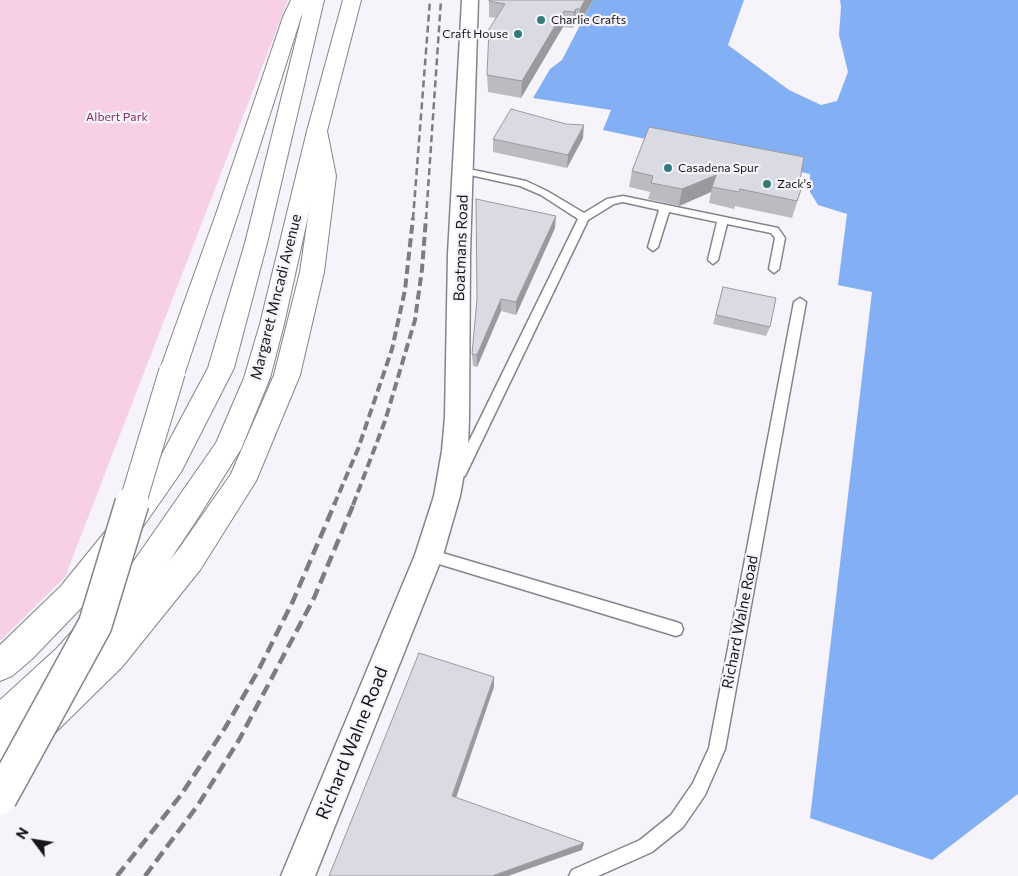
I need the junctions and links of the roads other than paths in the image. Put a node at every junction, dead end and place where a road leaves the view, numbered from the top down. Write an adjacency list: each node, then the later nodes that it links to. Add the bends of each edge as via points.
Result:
1 (300, 0): 20 (main road, bridge, via 172,372 95,625)
2 (315, 0): 17 (main road, via 256,243 221,368 171,464 115,542 72,596)
3 (352, 0): 5 (main road, Margaret Mncadi Avenue)
4 (470, 0): 6 (street, Boatmans Road)
5 (317, 132): 18 (main road, Margaret Mncadi Avenue, via 257,378 227,449 140,578 68,660); 19 (main road, via 325,176 312,272 287,374 242,480 189,560 110,656)
6 (464, 171): 8 (lane, via 523,183); 14 (street, Boatmans Road, via 455,450)
7 (665, 208): 8 (lane, via 616,199); 9 (lane); 10 (lane)
8 (584, 218): 14 (lane)
9 (723, 220): 11 (lane); 12 (lane, via 777,232 780,238)
10 (653, 247)
11 (713, 260)
12 (774, 269)
13 (800, 302): 22 (lane, Richard Walne Road, via 717,749 699,789 677,820 646,846)
14 (448, 496): 15 (street, Richard Walne Road)
15 (429, 555): 16 (lane); 21 (street, Richard Walne Road)
16 (676, 629)
17 (0, 665)
18 (0, 723)
19 (0, 763)
20 (0, 798)
21 (298, 876)
22 (578, 876)

